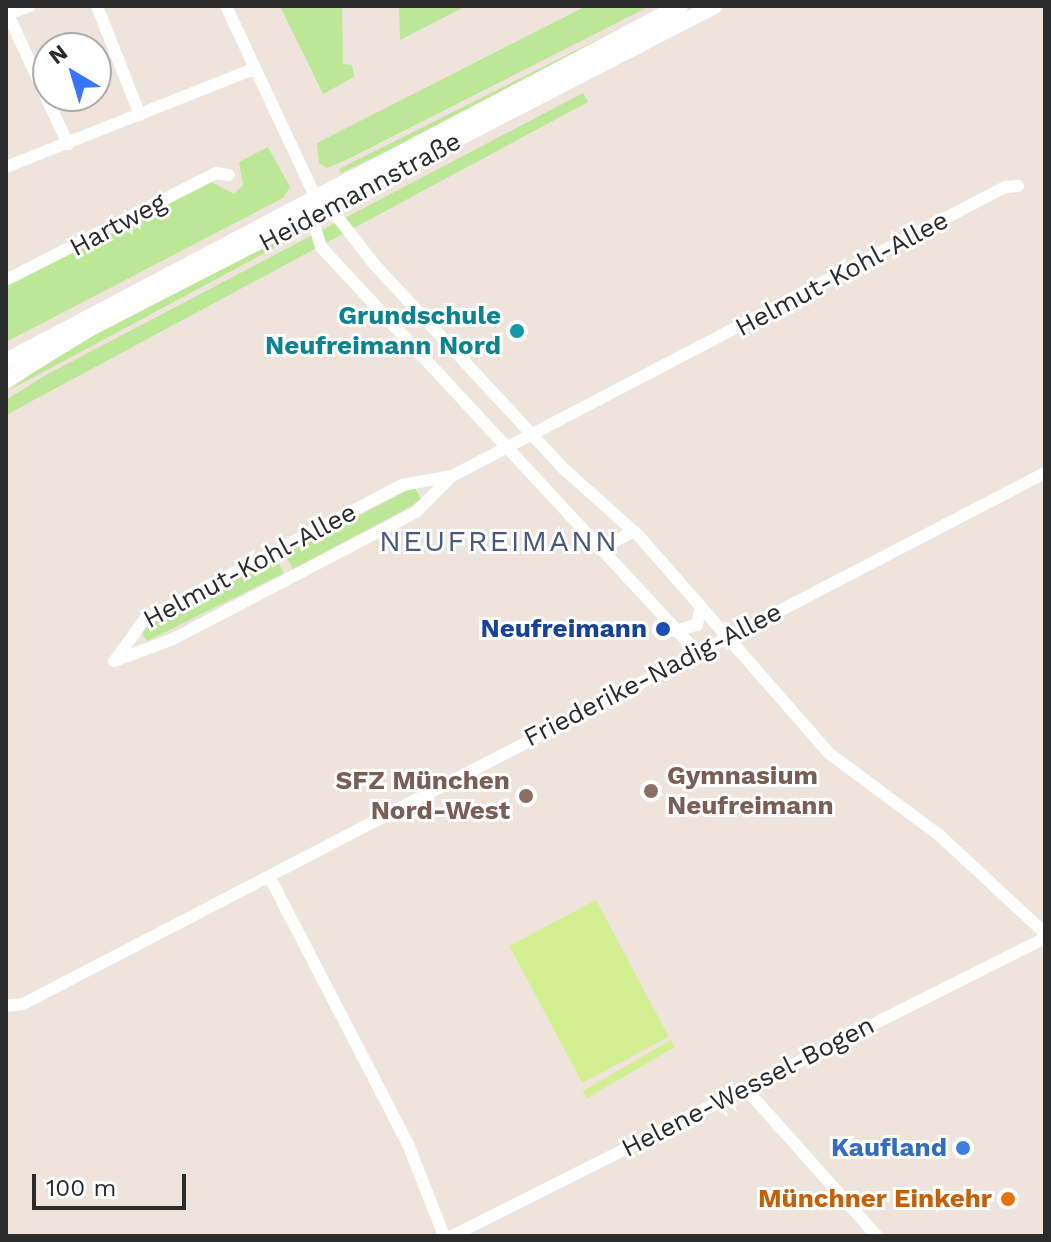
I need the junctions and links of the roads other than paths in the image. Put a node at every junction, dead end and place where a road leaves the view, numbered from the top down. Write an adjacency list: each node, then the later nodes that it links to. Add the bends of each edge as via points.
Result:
1 (29, 6): 6 (street)
2 (97, 6): 8 (street)
3 (226, 6): 7 (street)
4 (680, 6): 13 (main road, Heidemannstraße)
5 (714, 6): 14 (main road, Heidemannstraße)
6 (7, 13): 9 (street)
7 (251, 70): 8 (street); 13 (street)
8 (140, 115): 9 (street)
9 (68, 144): 10 (street)
10 (6, 167)
11 (229, 175): 16 (street, Hartweg, via 216,173)
12 (1018, 186): 19 (street, Helmut-Kohl-Allee, via 1005,187)
13 (315, 196): 14 (street); 15 (street); 17 (main road, Heidemannstraße)
14 (335, 206): 15 (main road, Heidemannstraße); 19 (street, via 365,255)
15 (307, 220): 18 (main road, Heidemannstraße, via 76,337); 20 (street, via 321,247)
16 (6, 280)
17 (6, 361)
18 (6, 380)
19 (532, 435): 20 (street, Helmut-Kohl-Allee); 23 (street)
20 (507, 447): 22 (street, Helmut-Kohl-Allee); 24 (street)
21 (1045, 473): 27 (street, Friederike-Nadig-Allee)
22 (452, 476): 22 (street, Helmut-Kohl-Allee, via 402,485 145,619 114,661 173,639 416,512)
23 (634, 531): 24 (street); 25 (street)
24 (599, 549): 26 (street)
25 (701, 606): 26 (street, via 697,625); 27 (street)
26 (674, 631): 28 (street)
27 (723, 638): 28 (street, Friederike-Nadig-Allee); 30 (street, via 842,765 939,835)
28 (697, 652): 29 (street, Friederike-Nadig-Allee)
29 (269, 876): 31 (street, Friederike-Nadig-Allee, via 23,1004); 33 (street, via 408,1144)
30 (1045, 936): 32 (street, Helene-Wessel-Bogen)
31 (6, 1006)
32 (745, 1088): 34 (street, Helene-Wessel-Bogen); 35 (street)
33 (444, 1236)
34 (452, 1236)
35 (877, 1236)

